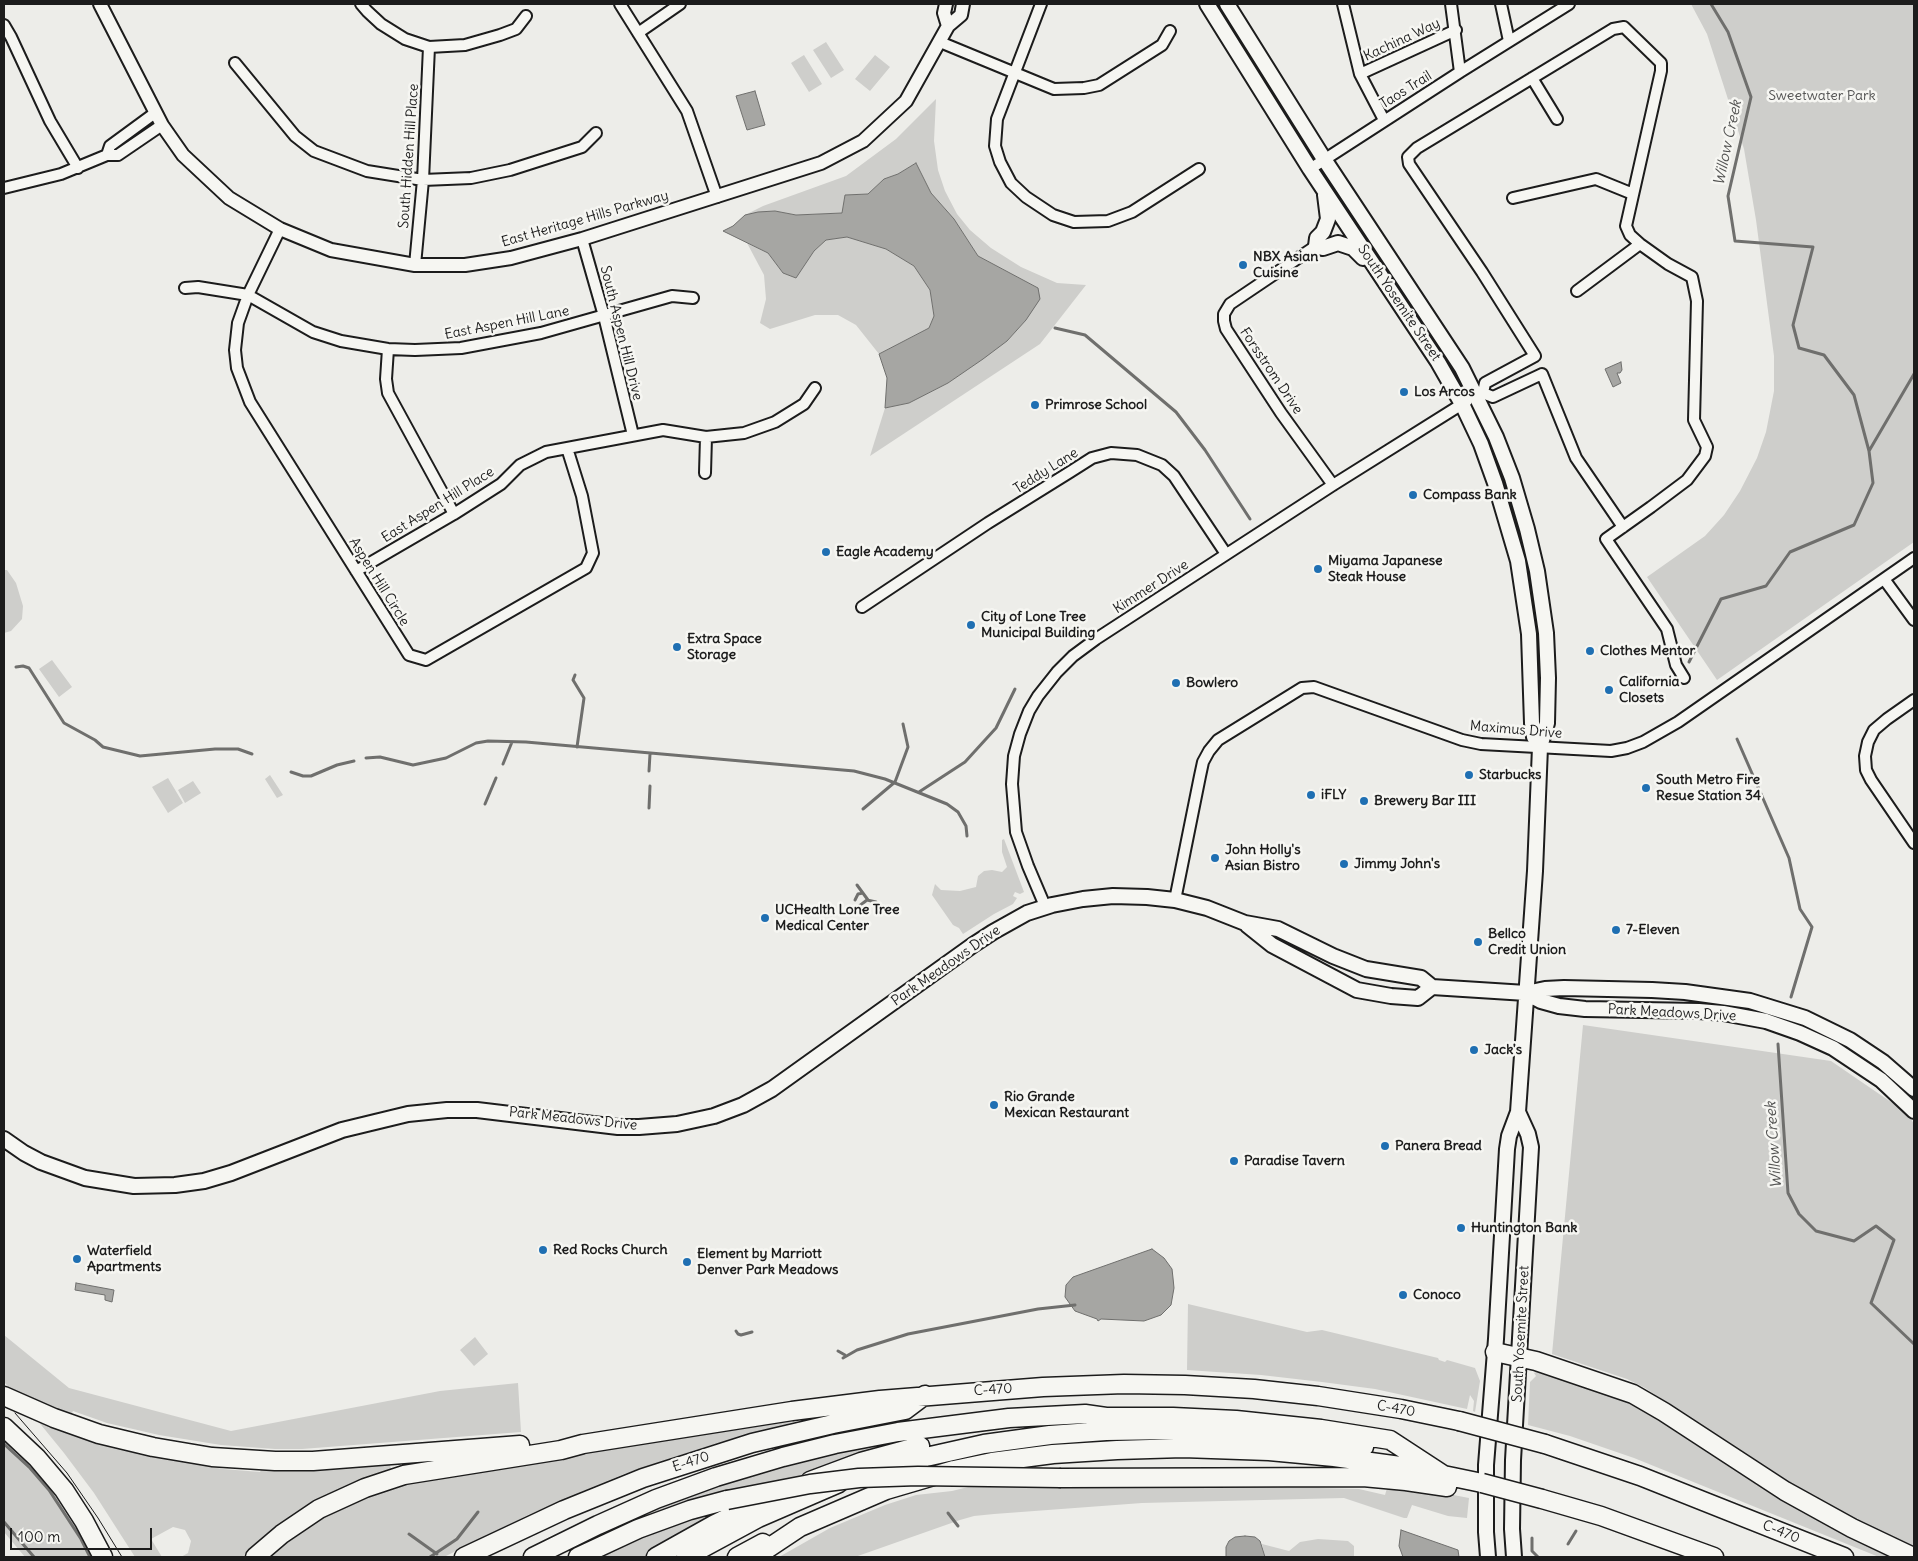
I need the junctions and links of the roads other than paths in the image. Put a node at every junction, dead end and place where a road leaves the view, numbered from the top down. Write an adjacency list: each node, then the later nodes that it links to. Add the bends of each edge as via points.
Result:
1 (100, 4): 29 (street, East Heritage Hills Parkway)
2 (361, 4): 23 (street, via 382,24 406,39)
3 (620, 4): 20 (street)
4 (680, 4): 20 (street)
5 (946, 4): 17 (street, via 944,13)
6 (963, 4): 17 (street, East Heritage Hills Parkway, via 961,15)
7 (1041, 4): 25 (street)
8 (1207, 4): 38 (main road, South Yosemite Street)
9 (1227, 4): 35 (main road, South Yosemite Street)
10 (1343, 4): 27 (street)
11 (1451, 4): 18 (street)
12 (1501, 4): 21 (street)
13 (1569, 4): 14 (street)
14 (1554, 8): 21 (street)
15 (526, 16): 23 (street, via 516,29 500,35 466,45)
16 (4, 25): 36 (street, via 50,121)
17 (948, 26): 22 (street, East Heritage Hills Parkway)
18 (1456, 30): 26 (street); 27 (street, Kachina Way)
19 (1170, 31): 25 (street, via 1162,46 1100,85 1054,89)
20 (638, 33): 43 (street, via 687,111)
21 (1509, 41): 26 (street)
22 (940, 42): 25 (street); 43 (street, East Heritage Hills Parkway, via 906,101 863,141 820,163)
23 (429, 47): 39 (street, South Hidden Hill Place)
24 (235, 63): 39 (street, via 295,136 314,151 367,171)
25 (1016, 72): 37 (street, via 997,119 996,146 1000,162 1011,183 1026,198 1053,215 1074,222 1108,222 1132,212)
26 (1460, 72): 31 (street, Taos Trail)
27 (1360, 74): 31 (street)
28 (1532, 78): 30 (street); 42 (street, via 1612,29 1624,27 1661,63); 66 (street, via 1416,148 1408,157 1409,164 1534,356 1485,383 1483,393 1493,397 1542,374 1576,458)
29 (155, 113): 32 (street, East Heritage Hills Parkway); 34 (street, via 110,146)
30 (1557, 118)
31 (1384, 120): 35 (street, Taos Trail)
32 (162, 125): 34 (street, via 118,155); 45 (street, East Heritage Hills Parkway, via 208,180 229,198)
33 (596, 133): 39 (street, via 582,147 510,170 471,178)
34 (107, 155): 36 (street)
35 (1324, 159): 38 (street, Taos Trail); 58 (main road, South Yosemite Street, via 1438,330)
36 (78, 168): 40 (street)
37 (1199, 168)
38 (1310, 169): 41 (main road, South Yosemite Street)
39 (423, 180): 49 (street, South Hidden Hill Place)
40 (4, 188)
41 (1323, 190): 48 (main road, via 1328,220); 50 (main road, South Yosemite Street)
42 (1633, 194): 44 (street, via 1596,179); 47 (street, via 1626,226)
43 (716, 197): 46 (street, East Heritage Hills Parkway)
44 (1513, 198)
45 (280, 229): 49 (street, East Heritage Hills Parkway, via 331,250); 53 (street, Aspen Hill Circle)
46 (582, 239): 49 (street, East Heritage Hills Parkway, via 511,258 465,265); 55 (street, South Aspen Hill Drive)
47 (1640, 244): 52 (street); 66 (street, via 1692,277 1697,301 1694,420 1707,447 1705,456 1686,480)
48 (1316, 246): 50 (main road, via 1323,248 1338,243 1353,248); 64 (street, Forsstrom Drive, via 1230,304 1224,321 1226,329 1281,413)
49 (415, 265)
50 (1380, 274): 59 (main road, South Yosemite Street)
51 (185, 288): 53 (street, East Aspen Hill Lane)
52 (1577, 291)
53 (248, 295): 56 (street, East Aspen Hill Lane, via 313,332); 69 (street, Aspen Hill Circle, via 238,323 235,350 237,368 250,402)
54 (693, 298): 55 (street, East Aspen Hill Lane, via 672,296)
55 (604, 316): 56 (street, East Aspen Hill Lane, via 541,333 461,348); 60 (street, South Aspen Hill Drive)
56 (388, 349): 65 (street, via 388,393)
57 (815, 388): 61 (street, East Aspen Hill Place, via 804,404 775,422 744,433)
58 (1477, 396): 59 (street, Kimmer Drive); 75 (main road, South Yosemite Street, via 1512,478 1537,571 1546,633 1548,678 1548,723)
59 (1462, 404): 64 (street, Kimmer Drive); 75 (main road, South Yosemite Street, via 1481,444 1518,561 1529,634 1532,724)
60 (633, 435): 61 (street, East Aspen Hill Place, via 663,430); 62 (street, East Aspen Hill Place)
61 (706, 437): 63 (street)
62 (567, 448): 65 (street, East Aspen Hill Place, via 546,452 520,465 501,484); 69 (street, Aspen Hill Circle, via 582,496 593,553 586,568 578,573 426,660 408,655)
63 (705, 473)
64 (1333, 485): 67 (street, Kimmer Drive)
65 (454, 514): 69 (street, East Aspen Hill Place)
66 (1623, 527): 73 (street, via 1606,539 1667,629 1676,665)
67 (1226, 554): 71 (street, Teddy Lane, via 1174,476 1162,465 1137,455 1111,454 1092,458); 78 (street, Kimmer Drive, via 1073,656 1038,696 1029,712 1014,756 1014,823)
68 (1914, 558): 70 (street, Maximus Drive)
69 (356, 571)
70 (1884, 578): 72 (street); 75 (street, Maximus Drive, via 1678,722 1643,742 1611,750)
71 (862, 607)
72 (1914, 620)
73 (1684, 678)
74 (1914, 700): 76 (street, via 1874,730 1865,756 1871,780)
75 (1540, 747): 77 (street, Maximus Drive, via 1462,740 1314,687 1302,688 1218,740 1209,751 1203,762); 85 (main road, South Yosemite Street)
76 (1914, 841)
77 (1175, 900): 78 (main road, Park Meadows Drive, via 1113,896); 79 (main road, Park Meadows Drive)
78 (1045, 906): 89 (main road, Park Meadows Drive, via 973,945 772,1089 714,1116 658,1126 618,1127 482,1110 408,1114 342,1130 231,1173 175,1185 134,1186 85,1178 41,1162)
79 (1245, 923): 80 (main road, Park Meadows Drive); 81 (main road, Park Meadows Drive, via 1278,929)
80 (1272, 945): 81 (main road, via 1285,943 1317,958); 82 (main road, Park Meadows Drive)
81 (1333, 956): 83 (main road, Park Meadows Drive, via 1366,969)
82 (1326, 973): 83 (main road, via 1336,968 1407,983); 84 (main road, Park Meadows Drive, via 1357,990 1391,996 1418,998)
83 (1417, 978): 84 (main road, Park Meadows Drive)
84 (1432, 987): 85 (main road, Park Meadows Drive)
85 (1526, 993): 86 (main road, Park Meadows Drive, via 1564,988 1652,990 1759,1003 1805,1018 1850,1040 1884,1062); 87 (main road, Park Meadows Drive, via 1559,1006 1699,1011 1766,1021 1832,1048 1881,1080); 88 (main road, South Yosemite Street)
86 (1914, 1088)
87 (1914, 1111)
88 (1518, 1112): 90 (main road, South Yosemite Street, via 1507,1145); 91 (main road, South Yosemite Street, via 1531,1146)
89 (4, 1140)
90 (1495, 1352): 91 (highway); 109 (main road, South Yosemite Street, via 1486,1465)
91 (1520, 1356): 110 (main road, South Yosemite Street, via 1513,1477); 113 (highway, via 1636,1395 1785,1491)
92 (926, 1395): 96 (highway, C-470, via 792,1411); 102 (highway, E-470, via 905,1410 752,1443 643,1478 564,1510); 112 (highway, C-470, bridge, via 1082,1385 1193,1385 1345,1400 1459,1421 1545,1444 1640,1476)
93 (4, 1396): 96 (highway, via 99,1434 162,1449 231,1459 320,1461 562,1441)
94 (1106, 1416): 97 (highway, via 1204,1418 1320,1428 1390,1440); 103 (highway, via 1049,1415 952,1424 879,1435 803,1452 670,1494); 105 (highway, via 997,1430 874,1458 772,1496)
95 (4, 1427): 100 (highway, via 37,1458 64,1490)
96 (583, 1444): 101 (highway, via 414,1473 374,1484 309,1515)
97 (1415, 1456): 98 (highway); 106 (highway, via 1303,1439 1203,1431 1111,1431 1017,1439 926,1456 840,1482 762,1516)
98 (1451, 1480): 99 (highway, via 1334,1457 1244,1450 1144,1449 1052,1454 940,1473 866,1498); 104 (highway, bridge, via 1419,1482 1369,1477 859,1478 750,1495 690,1510 630,1532); 111 (highway, bridge, via 1466,1490 1482,1483 1542,1498)
99 (800, 1528): 107 (highway, via 782,1533); 108 (highway)
100 (103, 1557)
101 (255, 1557)
102 (464, 1557)
103 (533, 1557)
104 (578, 1557)
105 (656, 1557)
106 (686, 1557)
107 (737, 1557)
108 (756, 1557)
109 (1488, 1557)
110 (1514, 1557)
111 (1714, 1557)
112 (1844, 1557)
113 (1914, 1557)

